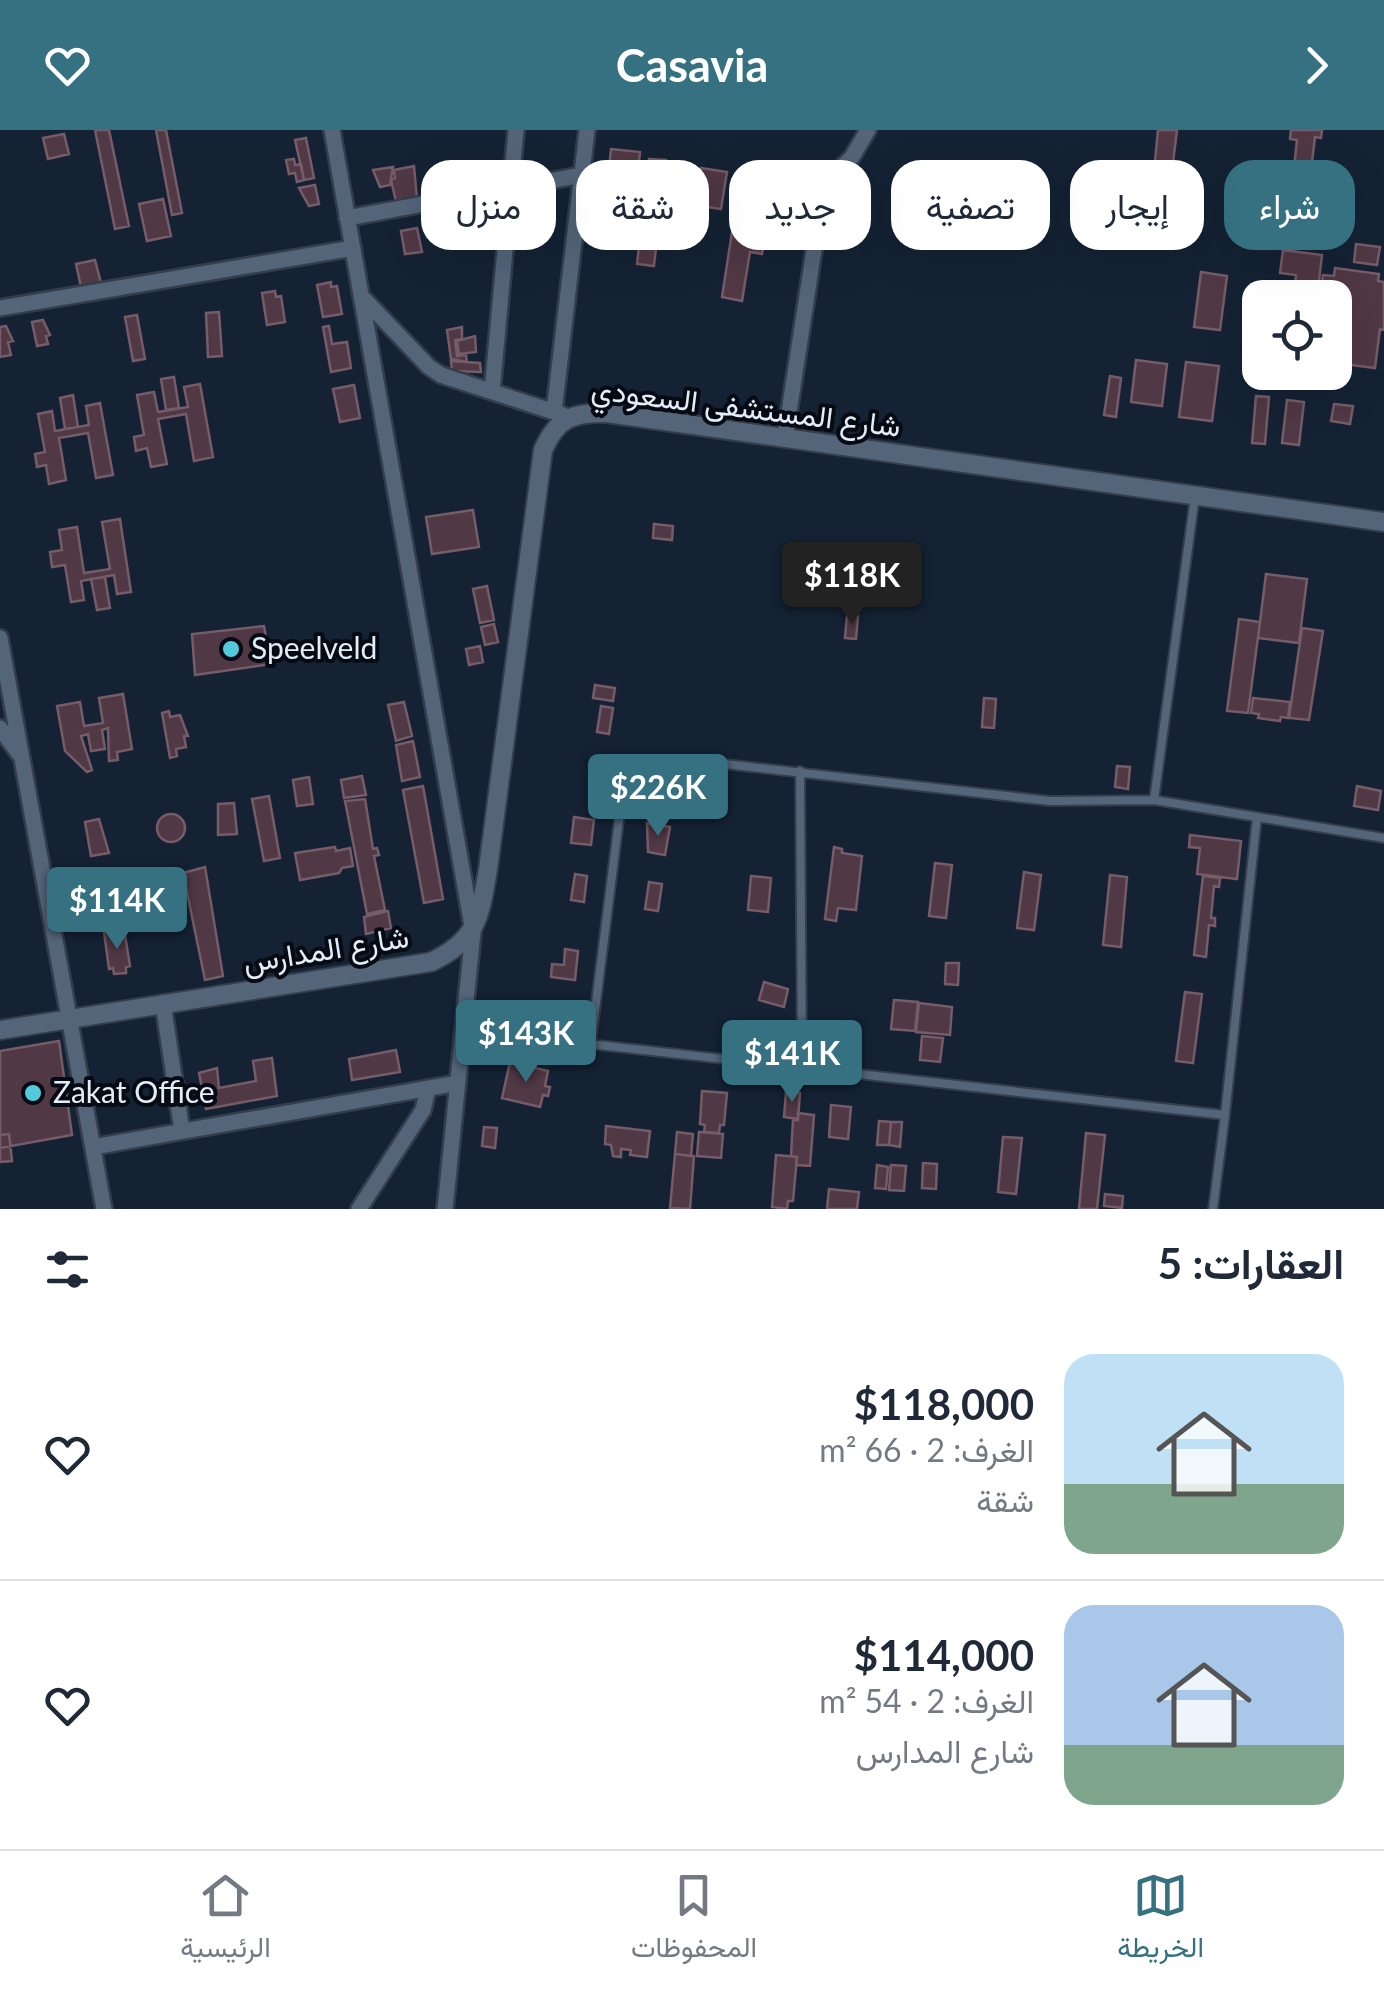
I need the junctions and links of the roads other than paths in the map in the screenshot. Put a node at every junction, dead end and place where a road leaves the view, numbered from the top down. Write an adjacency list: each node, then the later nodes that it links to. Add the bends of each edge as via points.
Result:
1 (332, 130): 8 (street)
2 (516, 130): 5 (street)
3 (587, 130): 6 (street)
4 (868, 130): 16 (street, via 824,185)
5 (514, 160)
6 (584, 160)
7 (421, 205): 8 (street)
8 (348, 218): 10 (street)
9 (576, 239): 15 (street)
10 (353, 248): 12 (street); 13 (street)
11 (506, 250): 14 (street)
12 (362, 297): 14 (street, via 428,367); 26 (street)
13 (0, 308)
14 (492, 392): 15 (street)
15 (560, 414): 16 (street, شارع المستشفى السعودي); 26 (street, شارع المستشفى السعودي, via 540,470 488,868)
16 (785, 438): 17 (street, شارع المستشفى السعودي)
17 (1195, 496): 18 (street, شارع المستشفى السعودي); 23 (lane)
18 (1384, 522)
19 (0, 638): 21 (street)
20 (0, 728): 21 (street)
21 (22, 757): 28 (street)
22 (800, 771): 23 (lane, via 1050,801); 31 (lane, via 689,760 668,762 628,787); 32 (lane)
23 (1154, 800): 24 (lane)
24 (1257, 817): 25 (lane); 35 (lane)
25 (1384, 838)
26 (473, 932): 27 (street, شارع المدارس, via 431,962); 30 (street)
27 (162, 1003): 28 (street, شارع المدارس); 36 (street)
28 (70, 1018): 29 (street, شارع المدارس); 37 (street)
29 (0, 1030)
30 (464, 1030): 31 (lane); 33 (street)
31 (591, 1042): 32 (lane)
32 (802, 1068): 35 (lane)
33 (458, 1083): 34 (street); 40 (street)
34 (428, 1088): 36 (street); 39 (street, via 424,1110)
35 (1225, 1116): 41 (lane)
36 (182, 1132): 37 (street)
37 (93, 1147): 38 (street)
38 (104, 1209)
39 (359, 1209)
40 (445, 1209)
41 (1213, 1209)

